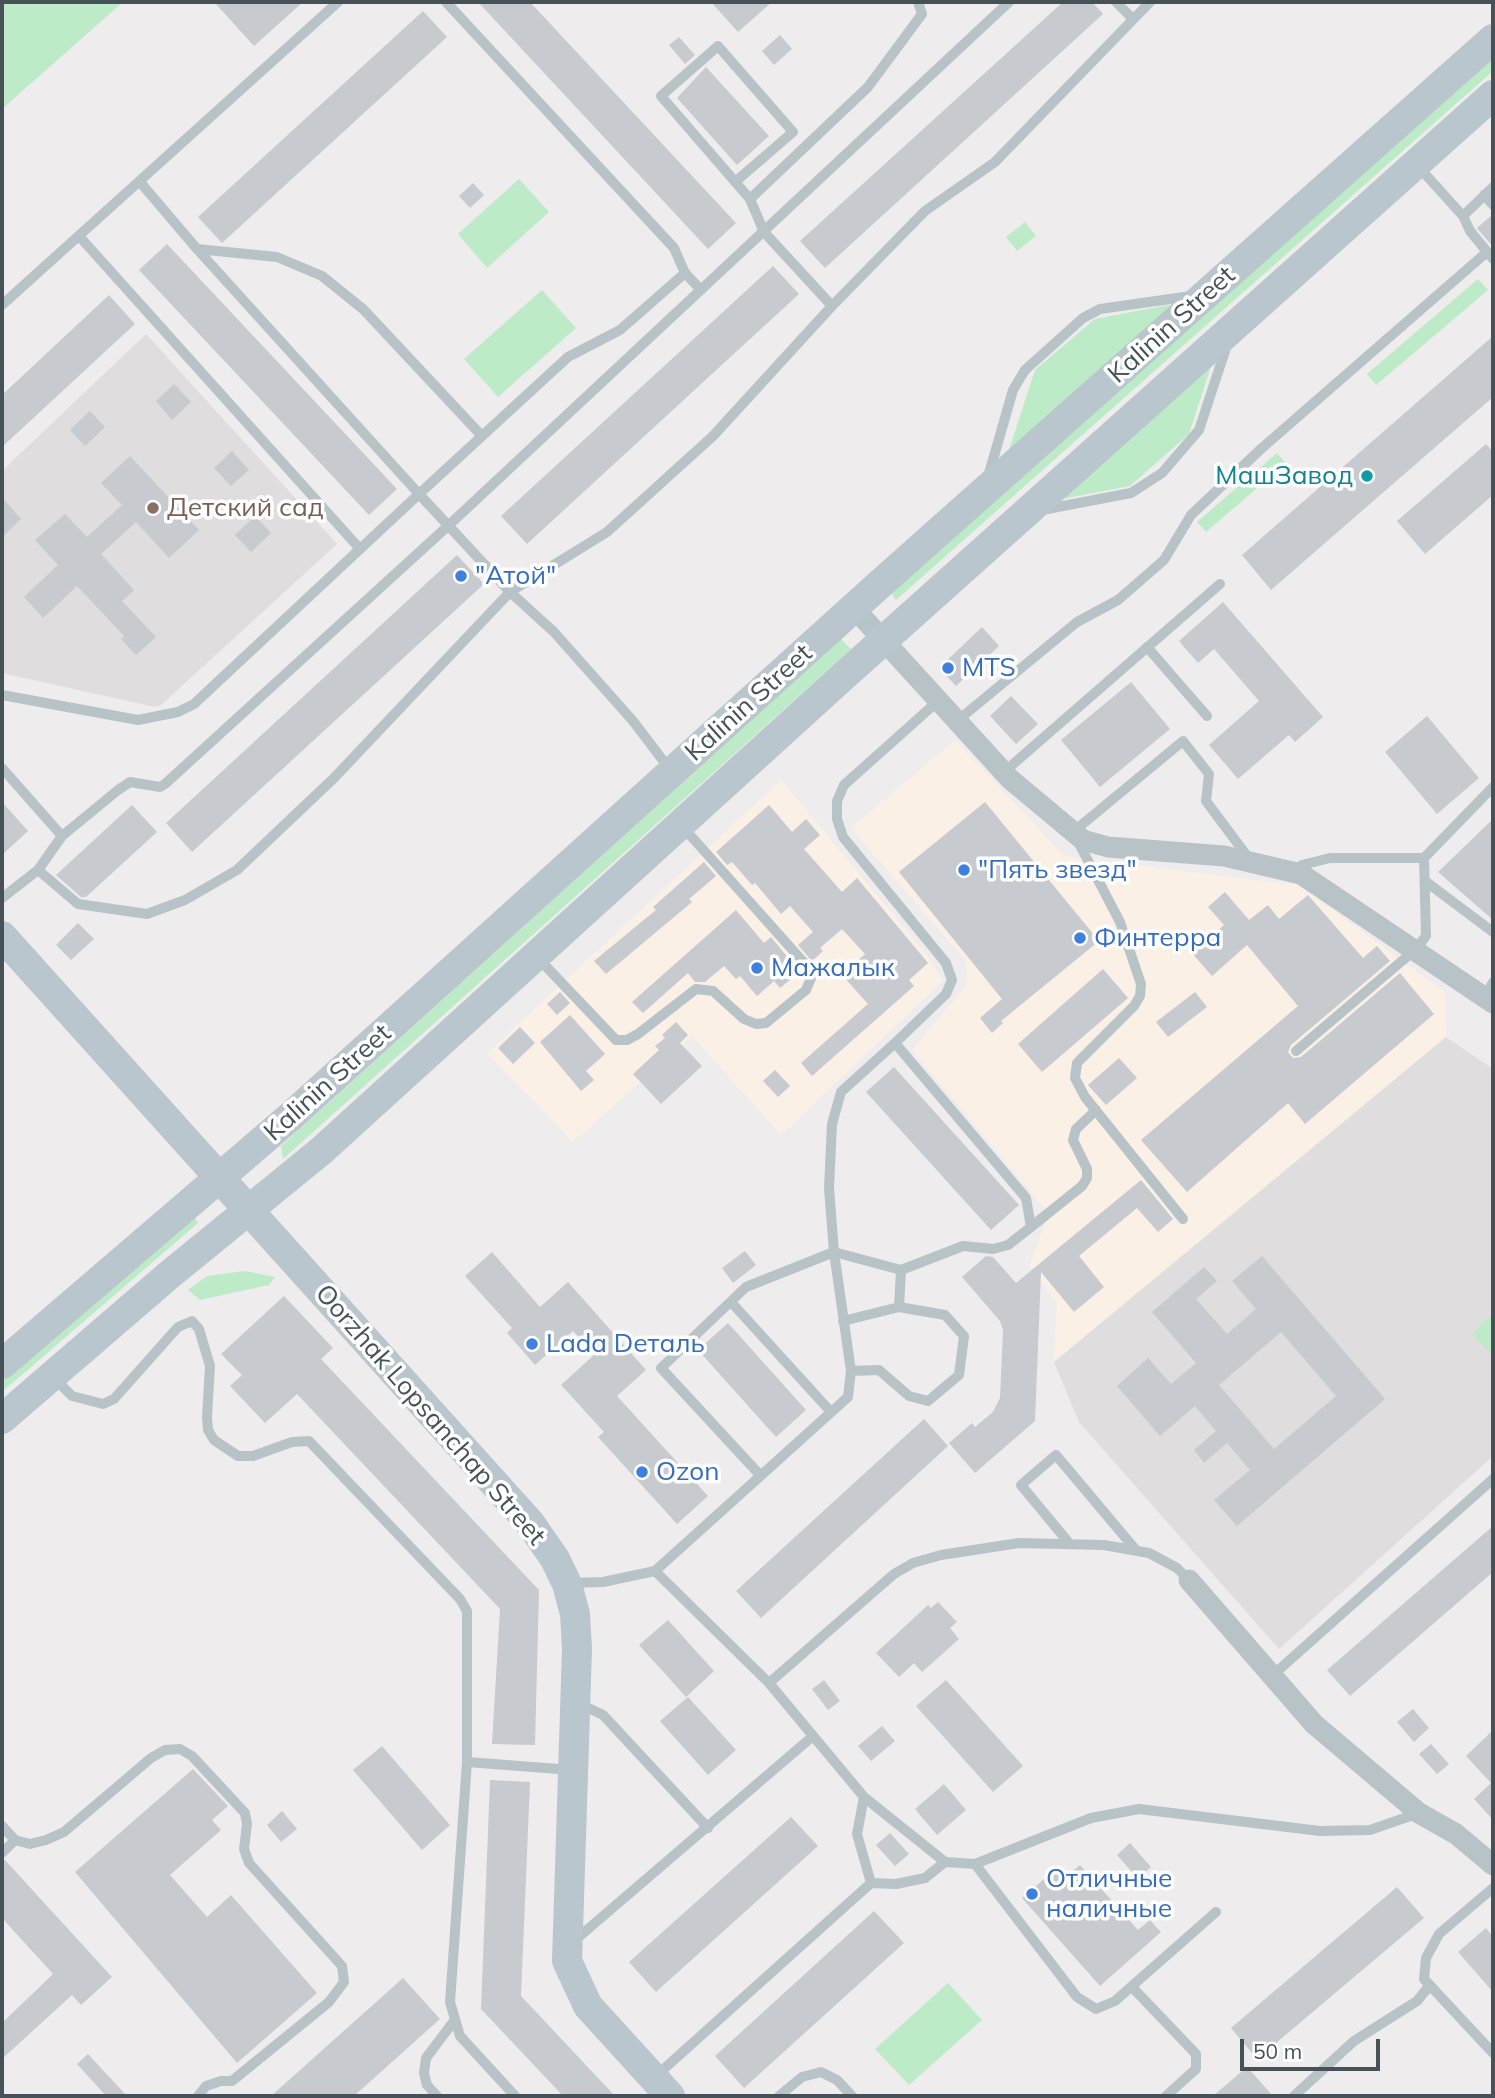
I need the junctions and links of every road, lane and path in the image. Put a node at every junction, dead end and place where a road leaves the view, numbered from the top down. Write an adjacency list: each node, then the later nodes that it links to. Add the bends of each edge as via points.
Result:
1 (338, 2): 11 (lane)
2 (446, 2): 22 (lane, via 674,248)
3 (918, 2): 15 (lane, via 922,14 868,86)
4 (1009, 2): 18 (lane)
5 (1116, 2): 7 (lane)
6 (1150, 2): 7 (lane)
7 (1133, 19): 26 (lane, via 995,162 925,211)
8 (1493, 38): 24 (main road, Kalinin Street)
9 (1493, 95): 10 (main road, Kalinin Street)
10 (1416, 163): 17 (lane); 27 (main road, Kalinin Street)
11 (140, 182): 19 (lane); 20 (lane)
12 (735, 182): 12 (lane, via 661,96 718,46 793,132); 15 (lane)
13 (1493, 187): 14 (lane)
14 (1484, 195): 16 (lane); 17 (lane)
15 (750, 200): 18 (lane)
16 (1493, 205)
17 (1463, 216): 21 (lane)
18 (764, 232): 23 (lane); 26 (lane)
19 (79, 236): 25 (lane); 33 (lane)
20 (197, 249): 28 (lane, via 277,257 322,276 363,309); 30 (lane)
21 (1490, 256): 42 (lane, via 1262,448 1191,515 1164,560 1118,600 1077,622)
22 (685, 273): 23 (lane); 28 (lane, via 620,330 568,357)
23 (701, 290): 32 (lane)
24 (1208, 294): 29 (main road, Kalinin Street); 29 (lane, via 1100,309 1074,326 1025,370 1013,390)
25 (2, 305)
26 (832, 306): 35 (lane, via 713,436 607,532)
27 (1232, 329): 31 (main road, Kalinin Street); 31 (lane, via 1199,430 1162,473 1131,493)
28 (481, 435): 30 (lane)
29 (983, 492): 36 (main road, Kalinin Street)
30 (419, 494): 32 (lane); 33 (lane)
31 (1025, 513): 37 (main road, Kalinin Street)
32 (449, 525): 35 (lane); 49 (lane, via 165,784 130,782)
33 (360, 549): 39 (lane, via 194,704 178,712 138,720)
34 (1220, 584): 38 (lane)
35 (510, 592): 44 (lane, via 554,632); 52 (lane, via 334,778 237,870 217,882 147,914 78,904)
36 (853, 608): 37 (street); 44 (main road, Kalinin Street)
37 (883, 641): 40 (street); 47 (main road, Kalinin Street)
38 (1147, 647): 41 (lane); 45 (lane)
39 (2, 695)
40 (938, 701): 42 (street); 61 (lane, via 844,785 837,801 836,819 843,837 946,963 952,980 946,994)
41 (1207, 716)
42 (957, 721): 45 (street)
43 (2, 768): 49 (lane)
44 (672, 772): 64 (main road, Kalinin Street)
45 (1004, 772): 48 (street)
46 (1493, 787): 50 (lane)
47 (680, 824): 59 (main road, Kalinin Street); 59 (lane, via 806,965 811,978 806,990 766,1023 755,1024 713,991 696,989 638,1034 616,1040)
48 (1073, 832): 51 (street, via 1108,847); 51 (lane, via 1183,741 1209,774 1206,801); 63 (lane, via 1120,922 1141,985 1134,1006 1077,1063 1075,1078)
49 (62, 836): 52 (lane)
50 (1424, 858): 53 (lane, via 1330,858); 54 (lane)
51 (1250, 860): 53 (street)
52 (38, 870): 55 (lane)
53 (1293, 871): 58 (street, via 1325,887)
54 (1425, 881): 56 (lane); 58 (lane, via 1429,927)
55 (2, 898)
56 (1493, 932)
57 (3, 940): 64 (main road, Oorzhak Lopsanchap Street)
58 (1416, 949): 60 (street); 62 (lane)
59 (536, 956): 65 (main road, Kalinin Street, via 321,1151)
60 (1490, 994)
61 (895, 1044): 67 (lane, via 1026,1198); 68 (lane, via 841,1092 832,1124 829,1188)
62 (1296, 1051)
63 (1096, 1110): 66 (lane); 67 (lane, via 1076,1129 1073,1140 1087,1169 1083,1186)
64 (220, 1177): 65 (main road, Oorzhak Lopsanchap Street); 73 (main road, Kalinin Street)
65 (248, 1210): 75 (main road, Kalinin Street); 84 (main road, Oorzhak Lopsanchap Street, via 530,1523)
66 (1183, 1219)
67 (1031, 1227): 69 (lane, via 1008,1245 993,1249 963,1246)
68 (834, 1252): 69 (lane); 70 (lane, via 746,1287); 72 (lane)
69 (901, 1270): 71 (lane)
70 (731, 1301): 76 (lane); 78 (lane, via 661,1368)
71 (899, 1307): 72 (lane); 74 (lane, via 945,1314 964,1336 959,1376 928,1401 909,1396 879,1370)
72 (843, 1321): 74 (lane)
73 (2, 1364)
74 (851, 1371): 76 (lane, via 848,1397)
75 (52, 1376): 77 (main road, Kalinin Street); 89 (lane, via 72,1396 103,1404 114,1399 178,1327 184,1322 196,1324 210,1366 207,1417 214,1440 238,1456 309,1441 460,1599 467,1611)
76 (831, 1412): 78 (lane)
77 (2, 1419)
78 (760, 1475): 82 (lane)
79 (1493, 1479): 85 (lane)
80 (1069, 1543): 81 (lane); 81 (lane, via 1021,1485 1056,1455); 86 (lane, via 995,1545 913,1563 876,1588)
81 (1135, 1549): 83 (lane, via 1164,1559)
82 (655, 1572): 84 (lane); 86 (lane)
83 (1189, 1580): 85 (street)
84 (567, 1584): 87 (main road, Oorzhak Lopsanchap Street, via 575,1614)
85 (1273, 1675): 92 (street, via 1314,1724)
86 (769, 1683): 88 (lane)
87 (575, 1702): 90 (main road, Oorzhak Lopsanchap Street); 94 (lane, via 603,1715)
88 (813, 1736): 91 (lane); 94 (lane)
89 (467, 1762): 90 (lane); 106 (lane, via 450,2002)
90 (572, 1770): 103 (main road, Oorzhak Lopsanchap Street)
91 (864, 1797): 97 (lane); 100 (lane, via 857,1834)
92 (1419, 1813): 98 (lane, via 1370,1830 1320,1831 1139,1809 1091,1818); 99 (street, via 1456,1834)
93 (2, 1826): 95 (lane)
94 (708, 1828): 103 (lane)
95 (15, 1840): 96 (lane); 109 (lane, via 30,1844 64,1832 165,1750 180,1749 192,1756 245,1813 244,1849 249,1863 342,1966 344,1982 330,2002 232,2081 206,2086)
96 (2, 1853)
97 (945, 1862): 98 (lane); 100 (lane, via 925,1878)
98 (975, 1864): 105 (lane, via 1077,1997 1096,2009)
99 (1493, 1865)
100 (871, 1883): 108 (lane)
101 (1493, 1888): 104 (lane, via 1439,1934 1426,1958 1424,1979)
102 (1216, 1912): 105 (lane)
103 (566, 1948): 108 (main road, Oorzhak Lopsanchap Street, via 573,1978 588,2006)
104 (1430, 1985): 107 (lane); 115 (lane, via 1417,2001 1354,2041)
105 (1132, 1987): 114 (lane, via 1196,2054 1196,2069)
106 (454, 2021): 110 (lane, via 426,2058 427,2085); 111 (lane, via 460,2036)
107 (1493, 2053)
108 (662, 2087)
109 (198, 2096)
110 (436, 2096)
111 (515, 2096)
112 (779, 2096): 113 (lane, via 802,2077 821,2072)
113 (852, 2096)
114 (1166, 2096)
115 (1294, 2096)

